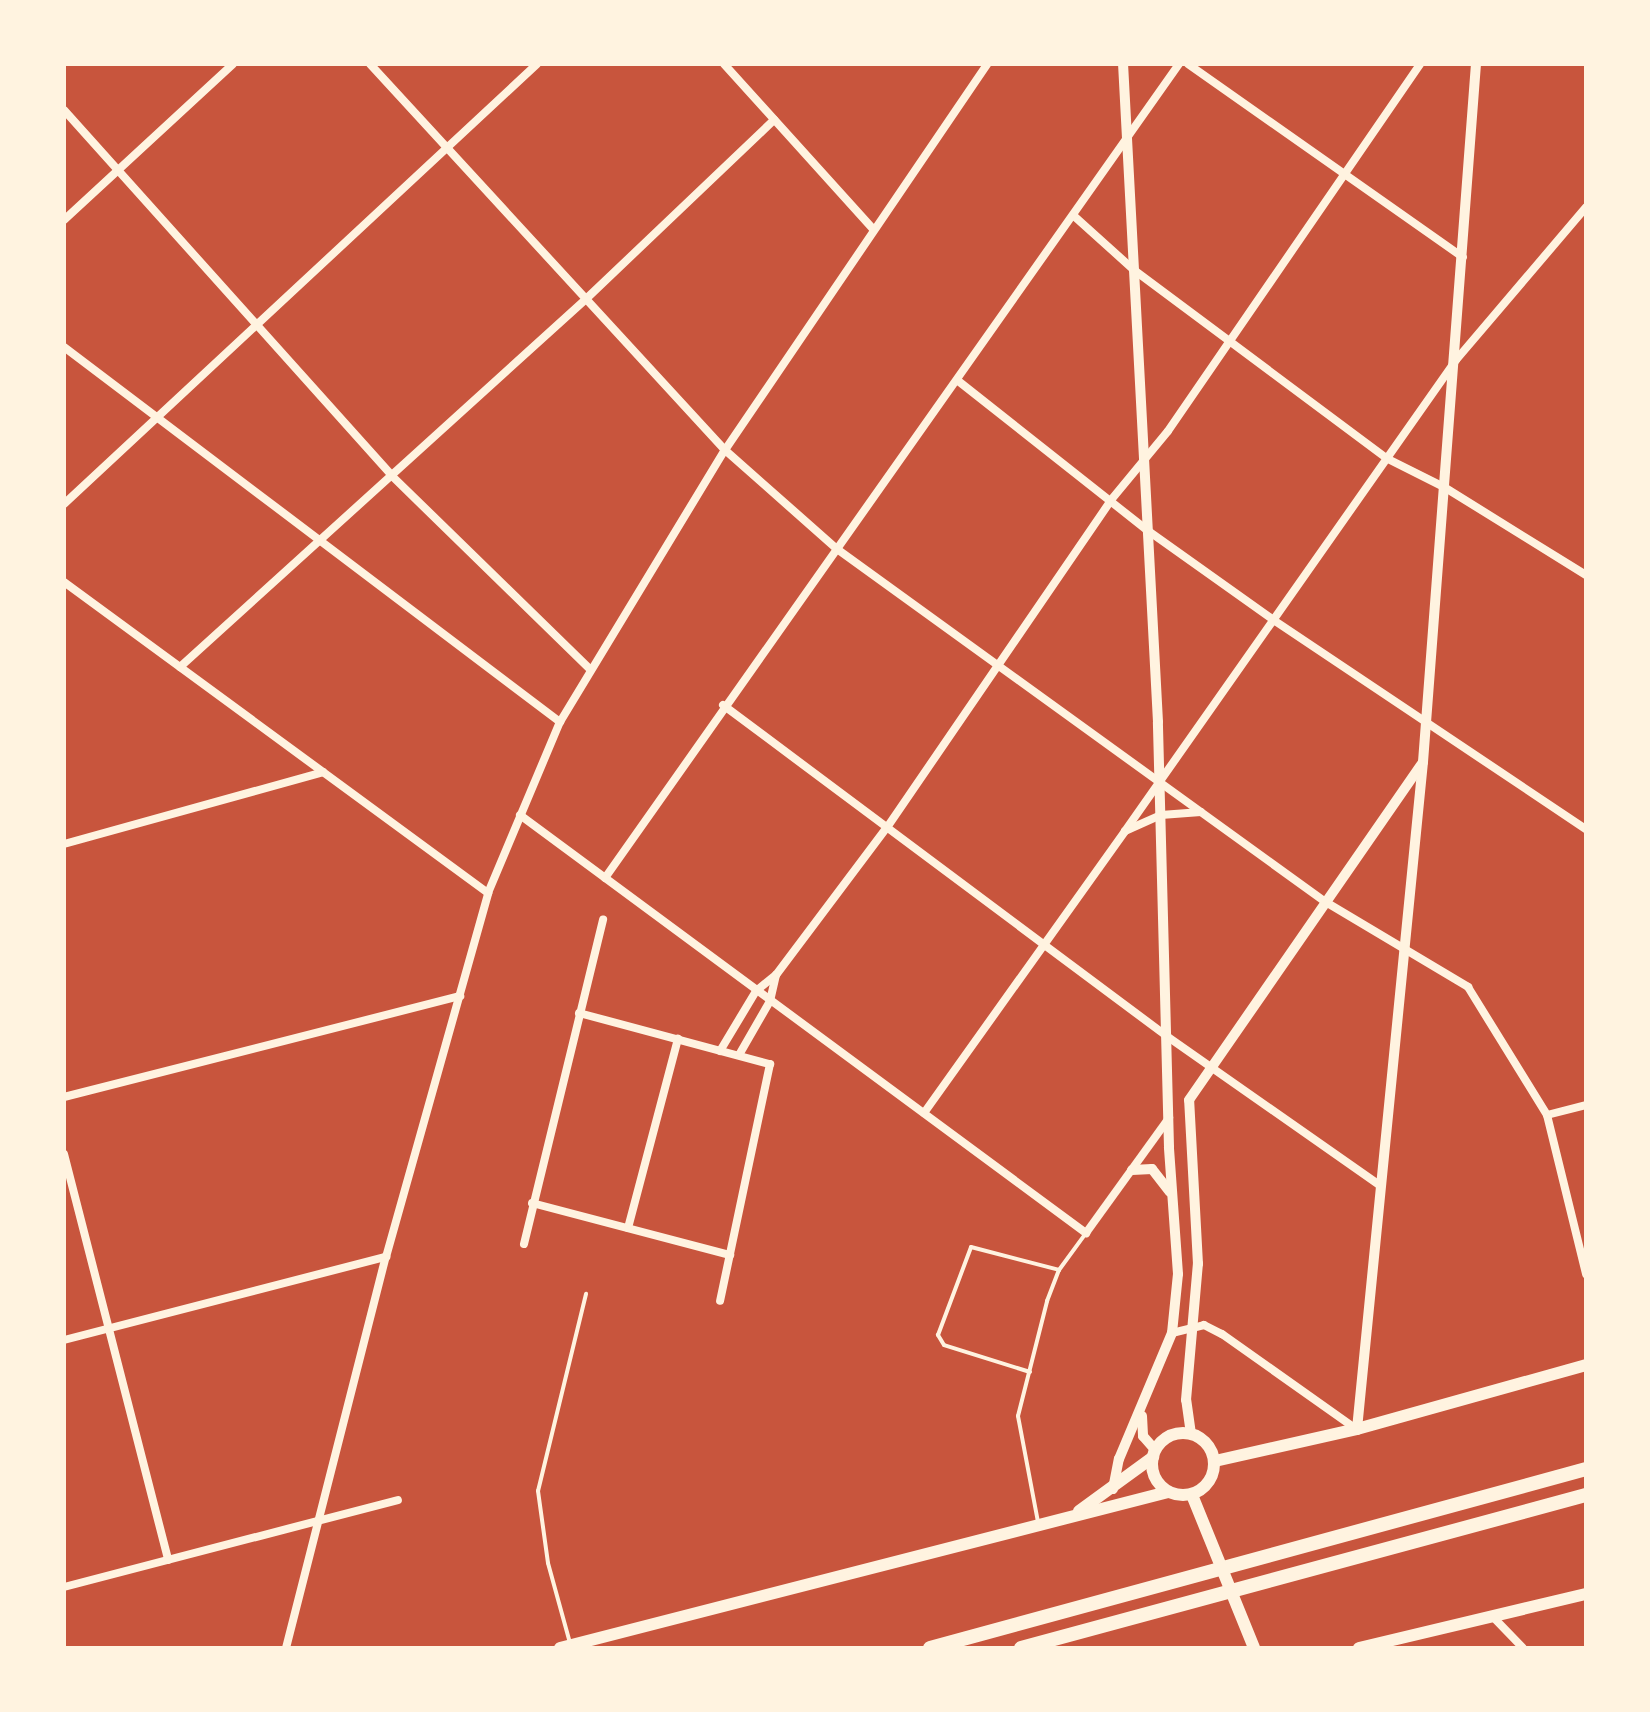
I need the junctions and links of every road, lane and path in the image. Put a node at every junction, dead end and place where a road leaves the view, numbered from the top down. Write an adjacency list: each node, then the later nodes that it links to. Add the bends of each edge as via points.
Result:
1 (233, 64): 15 (street)
2 (370, 64): 14 (street)
3 (537, 64): 14 (street)
4 (724, 64): 12 (street)
5 (987, 64): 20 (street)
6 (1123, 64): 13 (street)
7 (1179, 64): 13 (street)
8 (1188, 64): 16 (street)
9 (1420, 64): 16 (street)
10 (1476, 64): 21 (street)
11 (64, 110): 15 (street)
12 (774, 120): 20 (street); 23 (street)
13 (1128, 136): 18 (street); 22 (street)
14 (448, 149): 23 (street); 24 (street)
15 (119, 171): 19 (street); 24 (street)
16 (1346, 177): 21 (street); 25 (street)
17 (1586, 207): 27 (street)
18 (1074, 216): 22 (street); 28 (street)
19 (64, 220)
20 (873, 229): 30 (street)
21 (1463, 257): 27 (street)
22 (1134, 270): 25 (street); 31 (street)
23 (586, 299): 30 (street); 33 (street)
24 (253, 327): 29 (street); 33 (street)
25 (1231, 338): 31 (street, via 1168,431); 32 (street)
26 (64, 347): 29 (street)
27 (1456, 360): 32 (street); 34 (street)
28 (957, 380): 35 (street); 39 (street)
29 (152, 417): 36 (street); 38 (street)
30 (725, 450): 39 (street); 45 (street)
31 (1143, 456): 35 (street); 37 (street)
32 (1386, 458): 34 (street); 42 (street)
33 (391, 475): 38 (street); 45 (street)
34 (1444, 487): 40 (street); 48 (street)
35 (1111, 500): 37 (street); 43 (street)
36 (64, 504)
37 (1147, 530): 42 (street); 51 (street)
38 (316, 542): 44 (street); 47 (street)
39 (837, 549): 43 (street); 46 (street)
40 (1586, 575)
41 (64, 582): 44 (street)
42 (1275, 621): 48 (street); 51 (street)
43 (1000, 665): 51 (street); 55 (street)
44 (180, 667): 50 (street)
45 (590, 669): 47 (street)
46 (723, 705): 55 (street); 59 (street)
47 (560, 722): 53 (street)
48 (1426, 725): 49 (street); 56 (street)
49 (1423, 762): 61 (street); 64 (street)
50 (323, 772): 58 (street); 60 (street)
51 (1159, 781): 52 (street); 54 (street); 57 (street)
52 (1203, 812): 54 (street); 61 (street)
53 (520, 815): 59 (street); 60 (street)
54 (1161, 815): 57 (street); 70 (street)
55 (888, 826): 63 (street); 65 (street)
56 (1586, 829)
57 (1125, 831): 63 (street)
58 (64, 844)
59 (605, 878): 66 (street)
60 (488, 893): 67 (street)
61 (1324, 901): 64 (street); 74 (street)
62 (603, 919): 69 (street)
63 (1046, 948): 70 (street); 77 (street)
64 (1405, 951): 78 (street, via 1468,987); 82 (street)
65 (776, 975): 66 (street); 68 (street)
66 (756, 991): 68 (street); 72 (street)
67 (460, 996): 75 (street); 89 (street)
68 (770, 1001): 73 (street); 77 (street)
69 (579, 1013): 71 (street); 84 (street)
70 (1168, 1037): 74 (street); 79 (street)
71 (678, 1039): 72 (street); 85 (street)
72 (720, 1051): 73 (street)
73 (739, 1055): 88 (street, via 770,1064)
74 (1209, 1066): 82 (street); 94 (street, via 1189,1100)
75 (64, 1097)
76 (1586, 1105): 78 (street)
77 (924, 1113): 86 (street)
78 (1547, 1115): 91 (street)
79 (1169, 1118): 81 (street); 83 (street)
80 (64, 1154): 95 (street)
81 (1132, 1170): 83 (street, via 1152,1169); 86 (street)
82 (1381, 1186): 101 (street)
83 (1172, 1195): 96 (street, via 1178,1274)
84 (532, 1203): 85 (street); 87 (street)
85 (628, 1228): 88 (street)
86 (1086, 1233): 90 (lane)
87 (524, 1244)
88 (730, 1255): 93 (street)
89 (386, 1257): 95 (street); 112 (street)
90 (1059, 1270): 99 (lane); 99 (lane, via 971,1247 938,1335 944,1345)
91 (1586, 1274)
92 (586, 1294): 118 (lane, via 538,1491)
93 (720, 1301)
94 (1196, 1326): 96 (street); 101 (street, via 1222,1334); 102 (street, via 1186,1400)
95 (109, 1329): 97 (street); 114 (street)
96 (1172, 1333): 100 (street)
97 (64, 1340)
98 (1586, 1365): 101 (main road)
99 (1030, 1372): 113 (lane, via 1018,1416)
100 (1141, 1414): 103 (street, via 1143,1436); 106 (street, via 1119,1459)
101 (1357, 1429): 104 (main road)
102 (1191, 1434): 103 (main road, via 1170,1436); 104 (main road, via 1208,1445)
103 (1154, 1454): 106 (main road); 107 (main road, via 1155,1477)
104 (1215, 1461): 108 (main road, via 1209,1483)
105 (1586, 1469): 120 (highway)
106 (1113, 1489): 111 (main road)
107 (1168, 1492): 108 (main road); 111 (main road)
108 (1192, 1495): 122 (main road)
109 (1586, 1495): 121 (highway)
110 (398, 1500): 112 (street)
111 (1073, 1515): 113 (main road)
112 (319, 1520): 114 (street); 119 (street)
113 (1039, 1524): 118 (main road)
114 (168, 1560): 115 (street)
115 (64, 1587)
116 (1586, 1594): 117 (main road)
117 (1495, 1619): 123 (main road); 124 (street)
118 (566, 1647)
119 (286, 1648)
120 (930, 1648)
121 (1021, 1648)
122 (1254, 1648)
123 (1359, 1648)
124 (1523, 1648)

